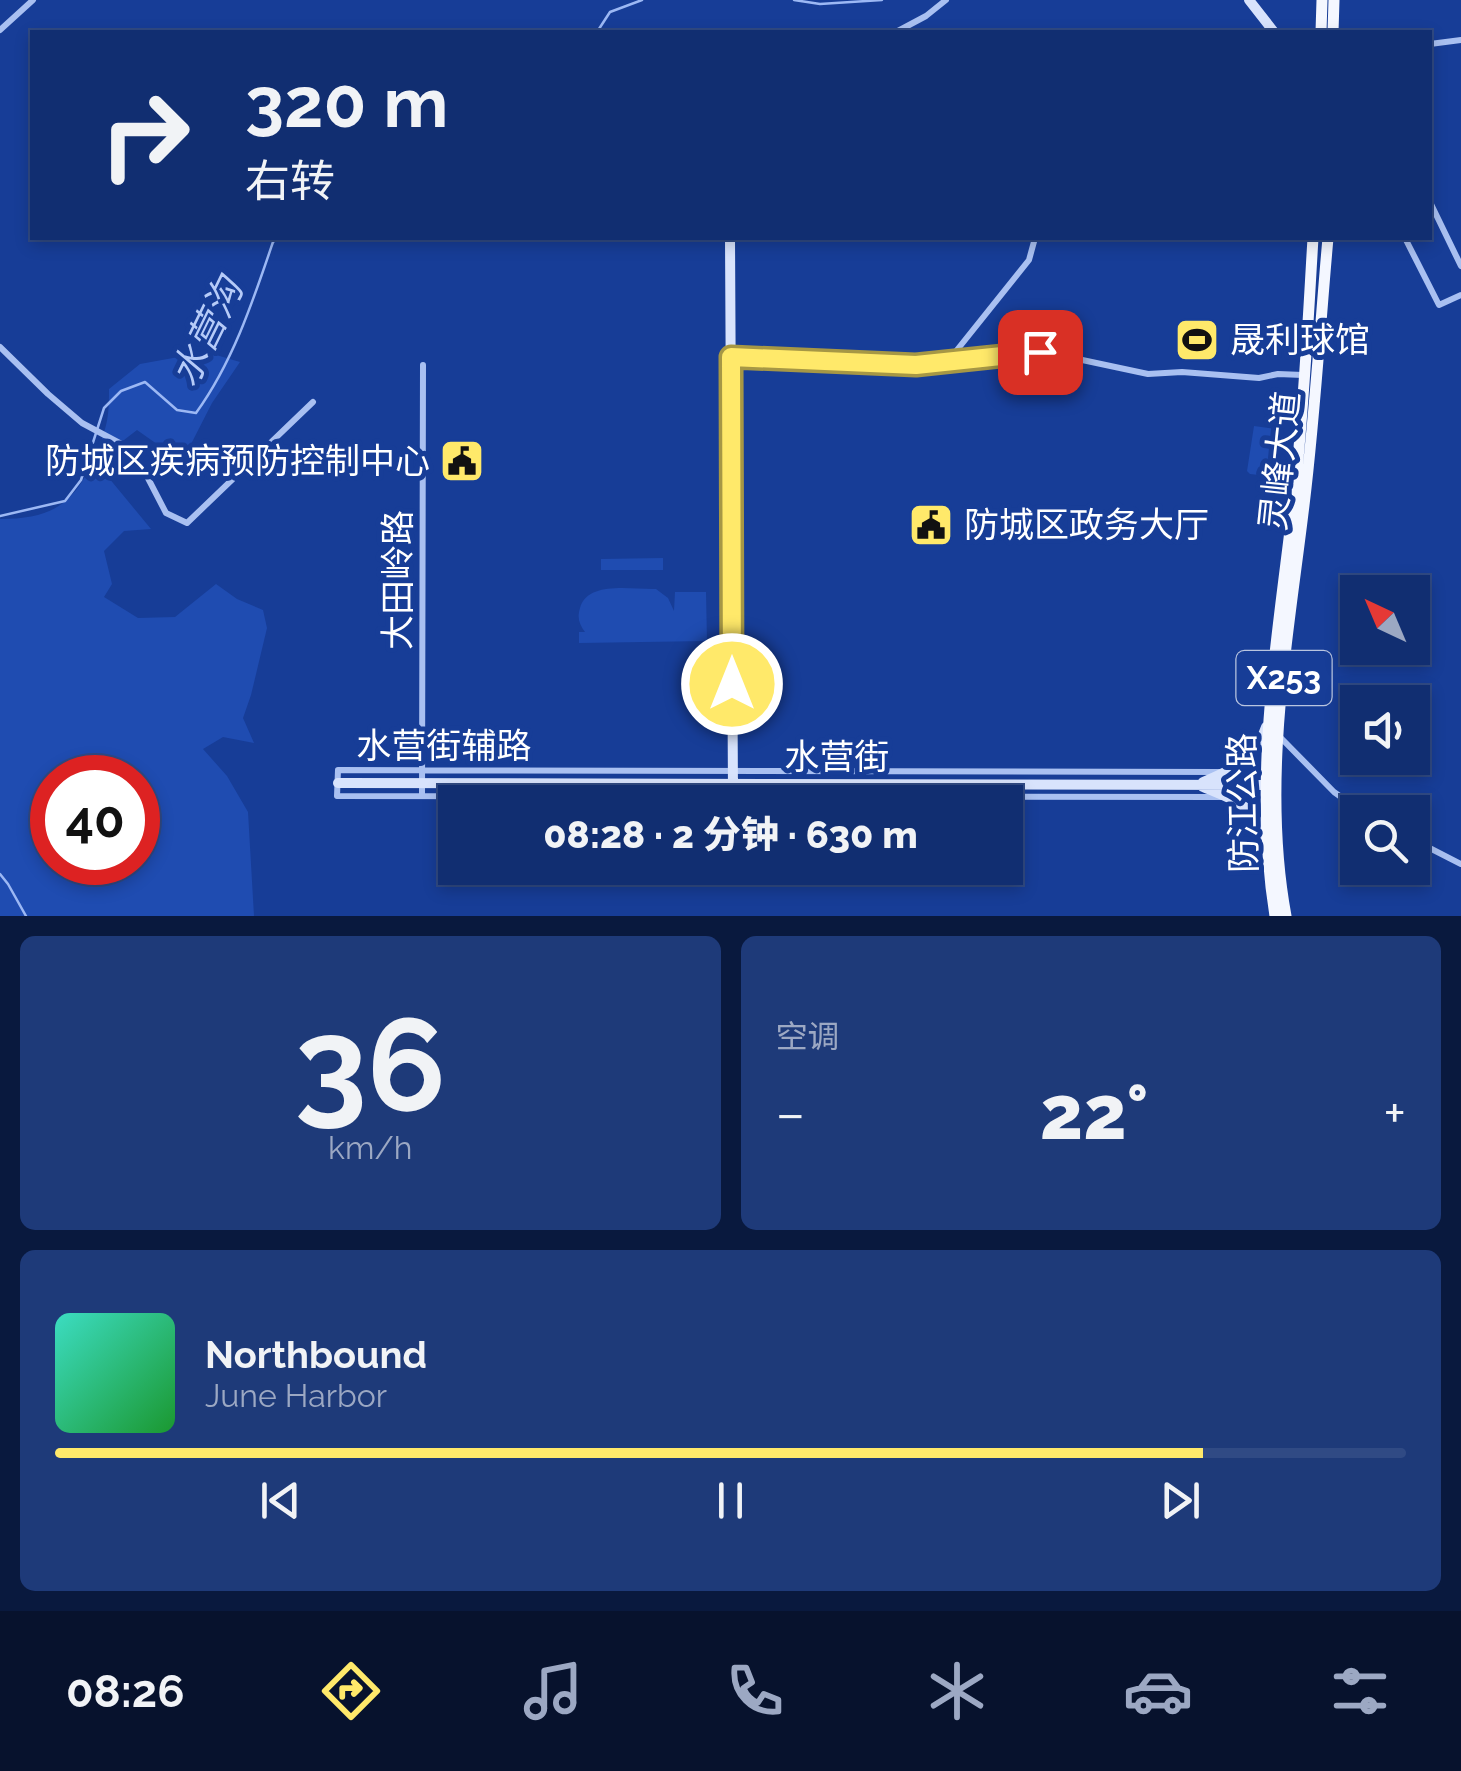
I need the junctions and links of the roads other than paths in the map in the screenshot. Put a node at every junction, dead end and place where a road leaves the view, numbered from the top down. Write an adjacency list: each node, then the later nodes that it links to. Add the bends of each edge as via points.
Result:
1 (33, 0): 6 (street)
2 (946, 0): 7 (street)
3 (1248, 0): 8 (street)
4 (1322, 0): 9 (main road)
5 (1334, 0): 10 (main road)
6 (0, 30)
7 (900, 30)
8 (1272, 30)
9 (1321, 30)
10 (1333, 30)
11 (1461, 40): 12 (street)
12 (1432, 44)
13 (1432, 206): 19 (street)
14 (730, 240): 22 (street)
15 (1034, 240): 23 (street, via 1029,260)
16 (1314, 240): 25 (main road, 灵峰大道)
17 (1328, 240): 27 (main road, 灵峰大道, via 1306,485)
18 (1406, 240): 20 (street, via 1439,306)
19 (1461, 266)
20 (1461, 294)
21 (0, 347): 26 (street, via 82,423 138,457 166,514 187,523)
22 (731, 357): 23 (street, via 916,365); 33 (street)
23 (949, 360): 25 (street, via 1040,352 1148,374)
24 (423, 365): 30 (street, 大田岭路)
25 (1304, 375): 27 (main road, 灵峰大道)
26 (313, 402)
27 (1290, 570): 28 (main road, 防江公路 / X253); 29 (main road, 防江公路 / X253)
28 (1269, 718): 31 (street, via 1262,743); 35 (main road, 防江公路 / X253)
29 (1278, 734): 35 (main road, 防江公路 / X253); 37 (street)
30 (422, 770): 32 (street, 水营街辅路, via 338,770); 33 (street, 水营街辅路); 36 (street, 大田岭路)
31 (1227, 772): 33 (street, 水营街辅路); 34 (street)
32 (338, 783): 36 (street, 水营街)
33 (733, 784): 34 (street, 水营街); 36 (street, 水营街); 38 (street, 水营街辅路)
34 (1198, 785): 35 (street, 水营街); 38 (street)
35 (1272, 785): 39 (main road, 防江公路 / X253); 43 (main road, 防江公路 / X253)
36 (422, 790)
37 (1340, 796)
38 (1228, 798): 39 (street, via 1250,810)
39 (1267, 841): 42 (main road, 防江公路 / X253)
40 (1430, 848): 41 (street)
41 (1461, 864)
42 (1276, 916)
43 (1286, 916)

